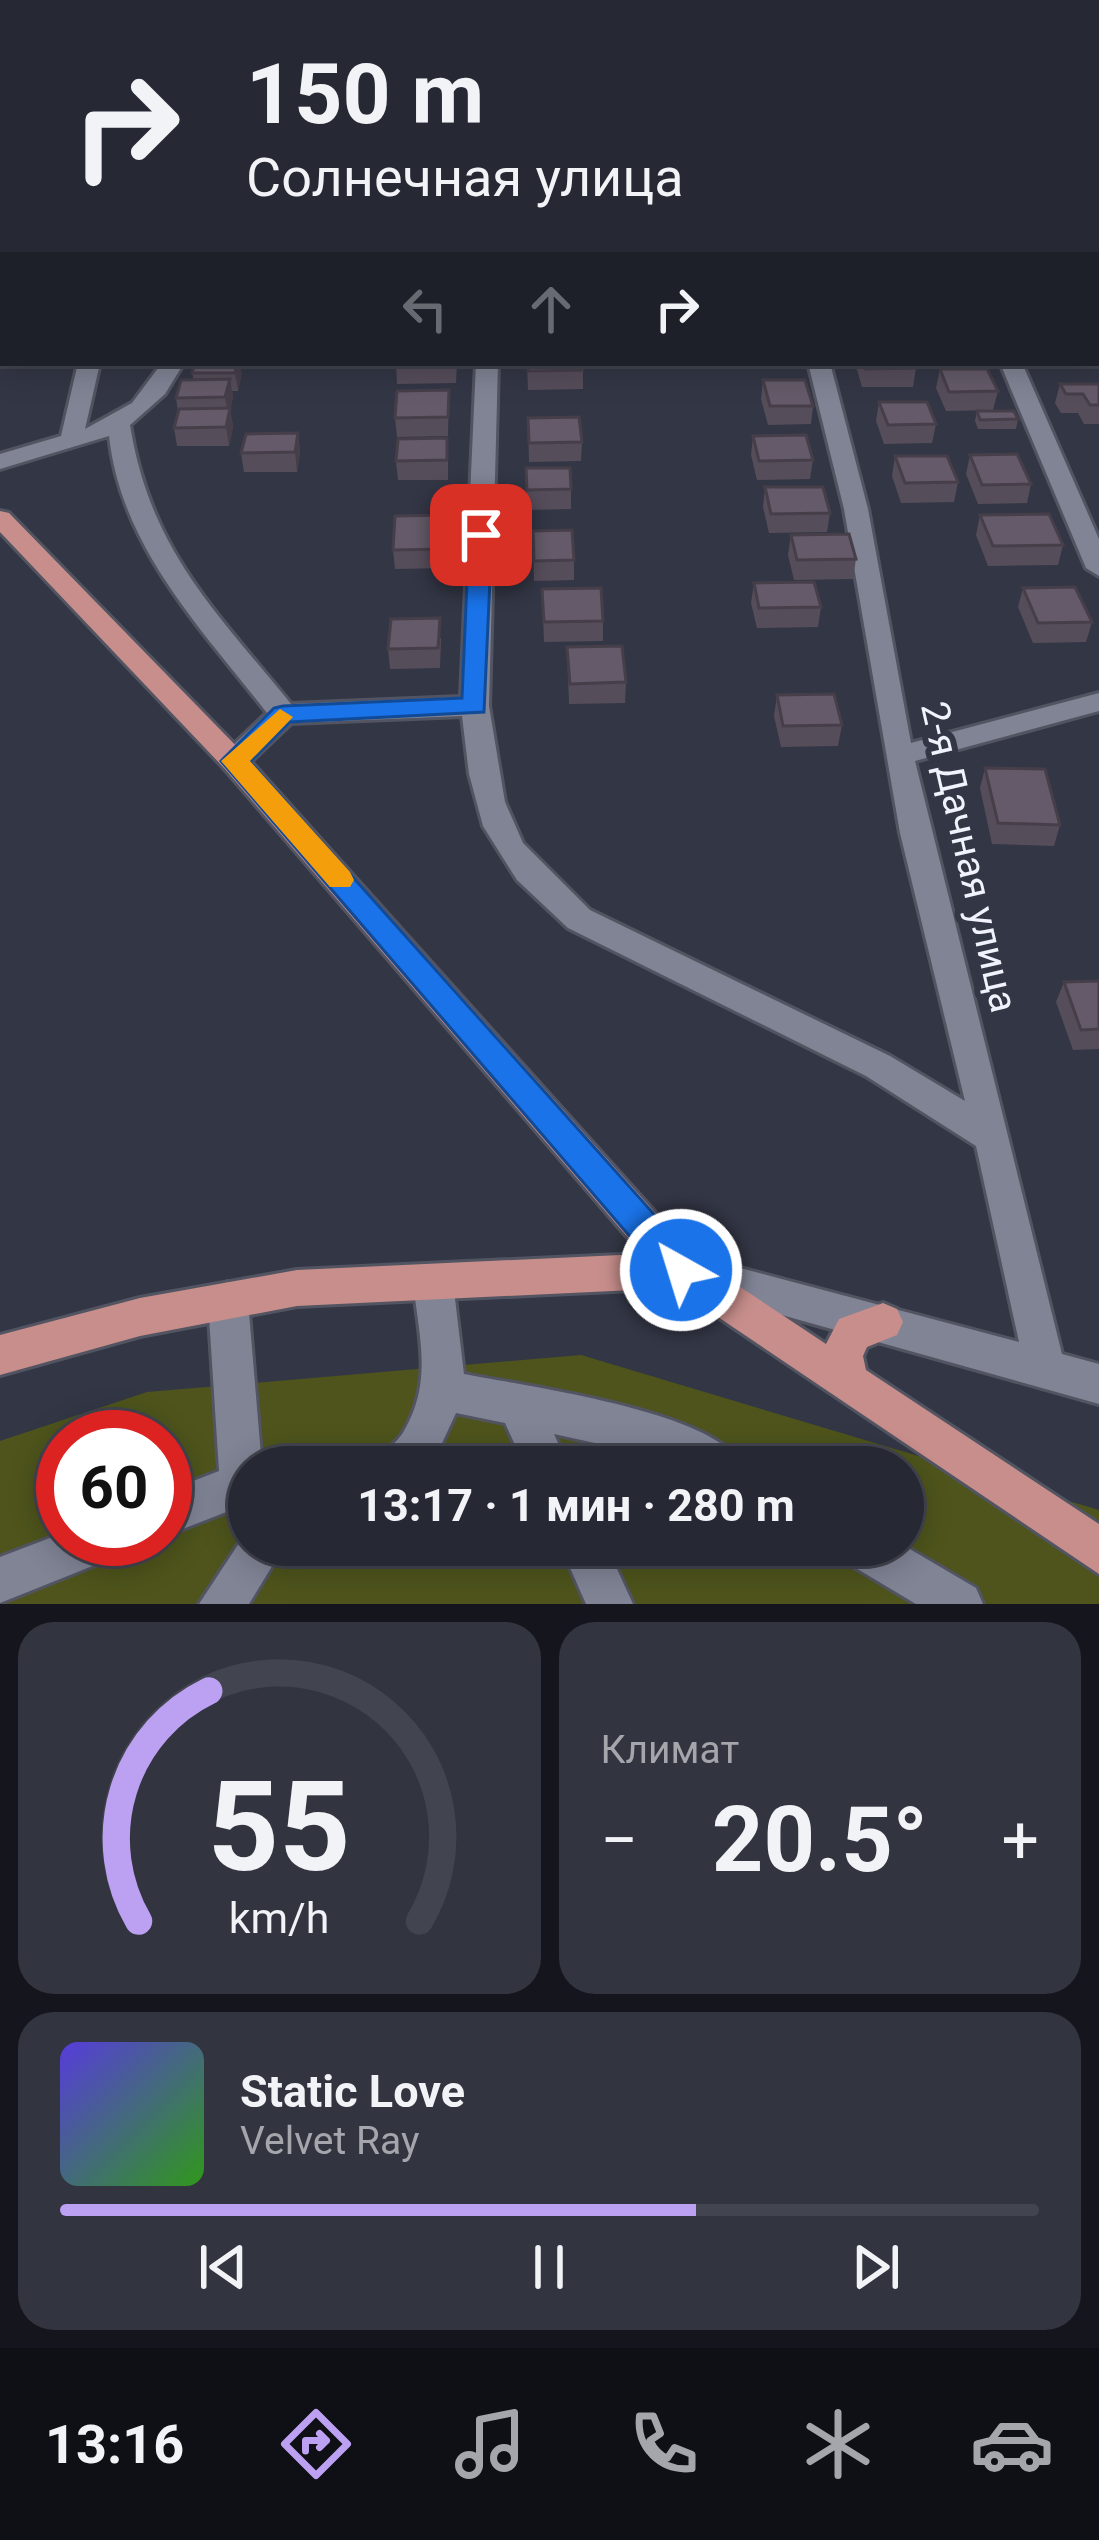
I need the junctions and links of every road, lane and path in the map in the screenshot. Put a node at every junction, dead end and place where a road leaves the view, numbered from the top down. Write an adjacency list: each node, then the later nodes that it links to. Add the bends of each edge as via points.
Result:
1 (88, 366): 7 (street)
2 (171, 366): 6 (street, via 149,404)
3 (487, 366): 12 (street)
4 (820, 366): 14 (street, 2-я Дачная улица, via 842,430)
5 (1012, 366): 10 (street)
6 (119, 426): 7 (street); 13 (street, via 119,461 140,522)
7 (72, 438): 8 (street)
8 (0, 462)
9 (0, 518): 15 (main road)
10 (1099, 568)
11 (1099, 702): 14 (street)
12 (475, 706): 13 (street); 16 (street, via 483,792 502,839 550,896 579,920 878,1066)
13 (283, 714): 15 (street)
14 (898, 756): 16 (street, 2-я Дачная улица)
15 (234, 761): 17 (main road)
16 (992, 1137): 22 (street, 2-я Дачная улица)
17 (681, 1270): 18 (main road); 20 (street); 23 (main road)
18 (433, 1282): 19 (main road, via 297,1288); 25 (street)
19 (228, 1301): 21 (main road); 27 (street)
20 (883, 1322): 22 (street); 23 (main road, via 853,1333 842,1355)
21 (0, 1355)
22 (1045, 1369): 24 (street)
23 (847, 1381): 33 (main road)
24 (1099, 1384)
25 (445, 1390): 26 (street); 28 (street)
26 (519, 1406): 29 (street); 30 (street)
27 (242, 1446)
28 (419, 1446)
29 (537, 1446)
30 (684, 1446)
31 (228, 1492): 32 (street)
32 (192, 1505)
33 (1099, 1551)
34 (36, 1566): 38 (street)
35 (248, 1566): 39 (street)
36 (593, 1566): 40 (street)
37 (896, 1566): 41 (street)
38 (0, 1580)
39 (222, 1604)
40 (610, 1604)
41 (960, 1604)

